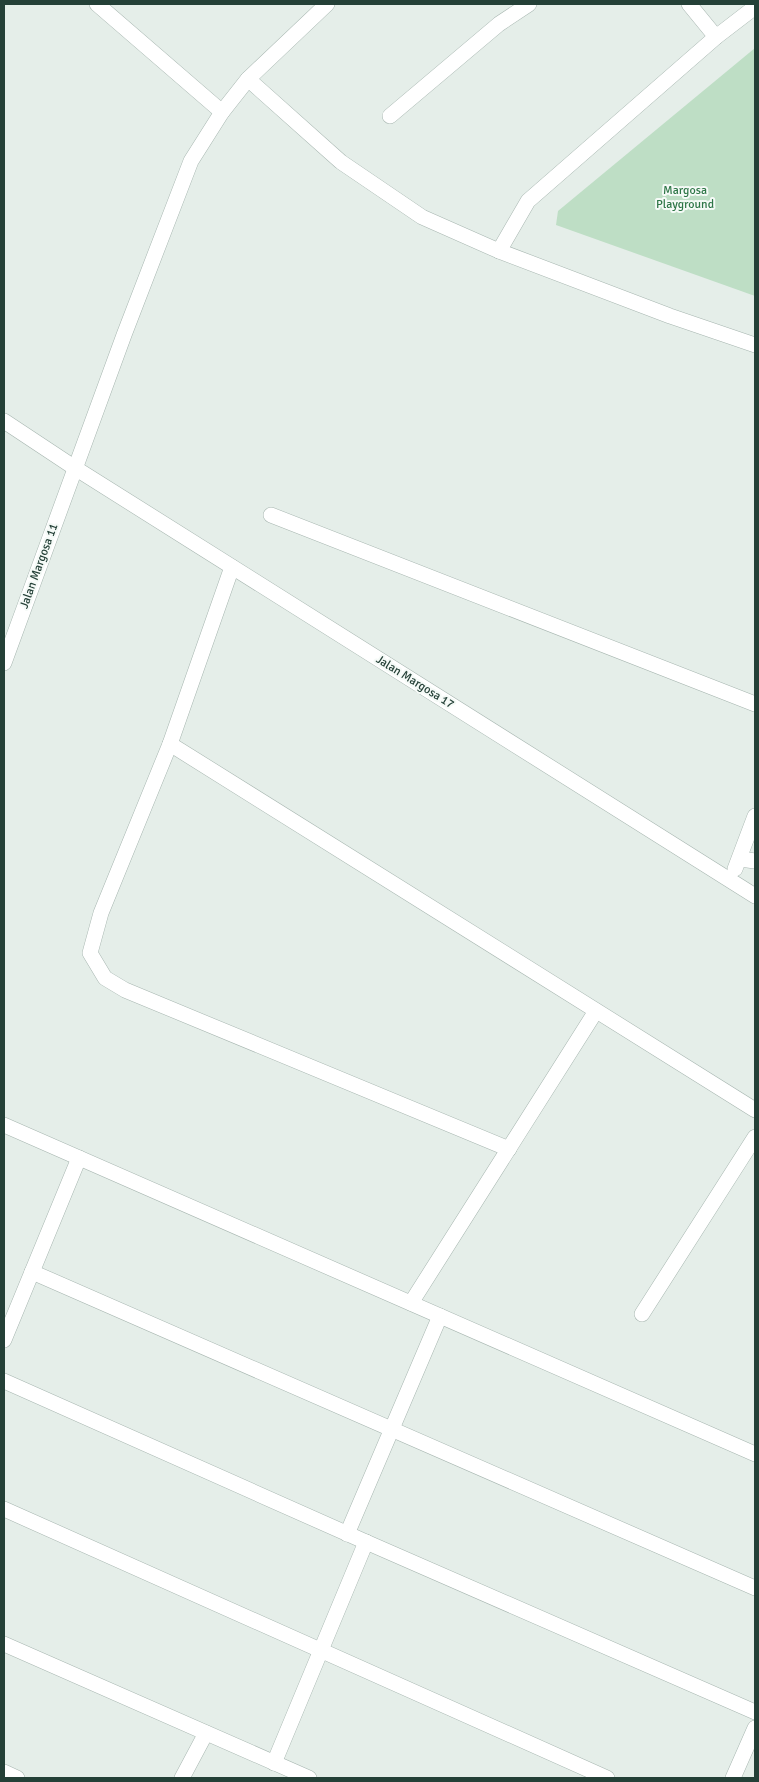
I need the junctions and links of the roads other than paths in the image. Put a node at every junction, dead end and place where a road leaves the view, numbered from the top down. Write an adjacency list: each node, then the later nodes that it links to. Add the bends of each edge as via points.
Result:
1 (97, 4): 8 (street)
2 (327, 4): 7 (street, Jalan Margosa 11)
3 (529, 4): 9 (street, via 499,24)
4 (689, 4): 6 (street)
5 (755, 8): 6 (street)
6 (716, 37): 10 (street, via 528,201)
7 (248, 79): 8 (street, Jalan Margosa 11); 10 (street, via 341,162 422,217)
8 (222, 112): 13 (street, Jalan Margosa 11, via 191,161)
9 (390, 116)
10 (499, 251): 11 (street, via 670,316)
11 (755, 344)
12 (4, 421): 13 (street, Jalan Margosa 17)
13 (75, 468): 15 (street, Jalan Margosa 17); 16 (street, Jalan Margosa 11)
14 (271, 515): 18 (street)
15 (232, 567): 19 (street); 22 (street, Jalan Margosa 17)
16 (8, 640): 17 (street, Jalan Margosa 11)
17 (4, 663)
18 (755, 704)
19 (170, 744): 23 (street); 27 (street, via 101,913 90,953 104,978 125,990)
20 (755, 816): 21 (street, via 737,864)
21 (755, 861)
22 (755, 896)
23 (596, 1011): 24 (street); 27 (street)
24 (755, 1110)
25 (4, 1125): 28 (street)
26 (755, 1137): 31 (street)
27 (509, 1149): 30 (street)
28 (79, 1158): 29 (street); 30 (street)
29 (32, 1272): 33 (street); 35 (street)
30 (411, 1303): 32 (street)
31 (642, 1314)
32 (440, 1316): 35 (street); 36 (street)
33 (4, 1340)
34 (4, 1381): 38 (street)
35 (392, 1429): 38 (street); 40 (street)
36 (755, 1454)
37 (4, 1509): 42 (street)
38 (348, 1534): 39 (street)
39 (366, 1542): 42 (street); 43 (street)
40 (755, 1588)
41 (4, 1644): 45 (street)
42 (321, 1650): 46 (street); 51 (street)
43 (755, 1712)
44 (755, 1728): 52 (street)
45 (206, 1733): 46 (street); 49 (street)
46 (274, 1763): 50 (street)
47 (4, 1772): 48 (street)
48 (17, 1778)
49 (182, 1778)
50 (309, 1778)
51 (607, 1778)
52 (733, 1778)

